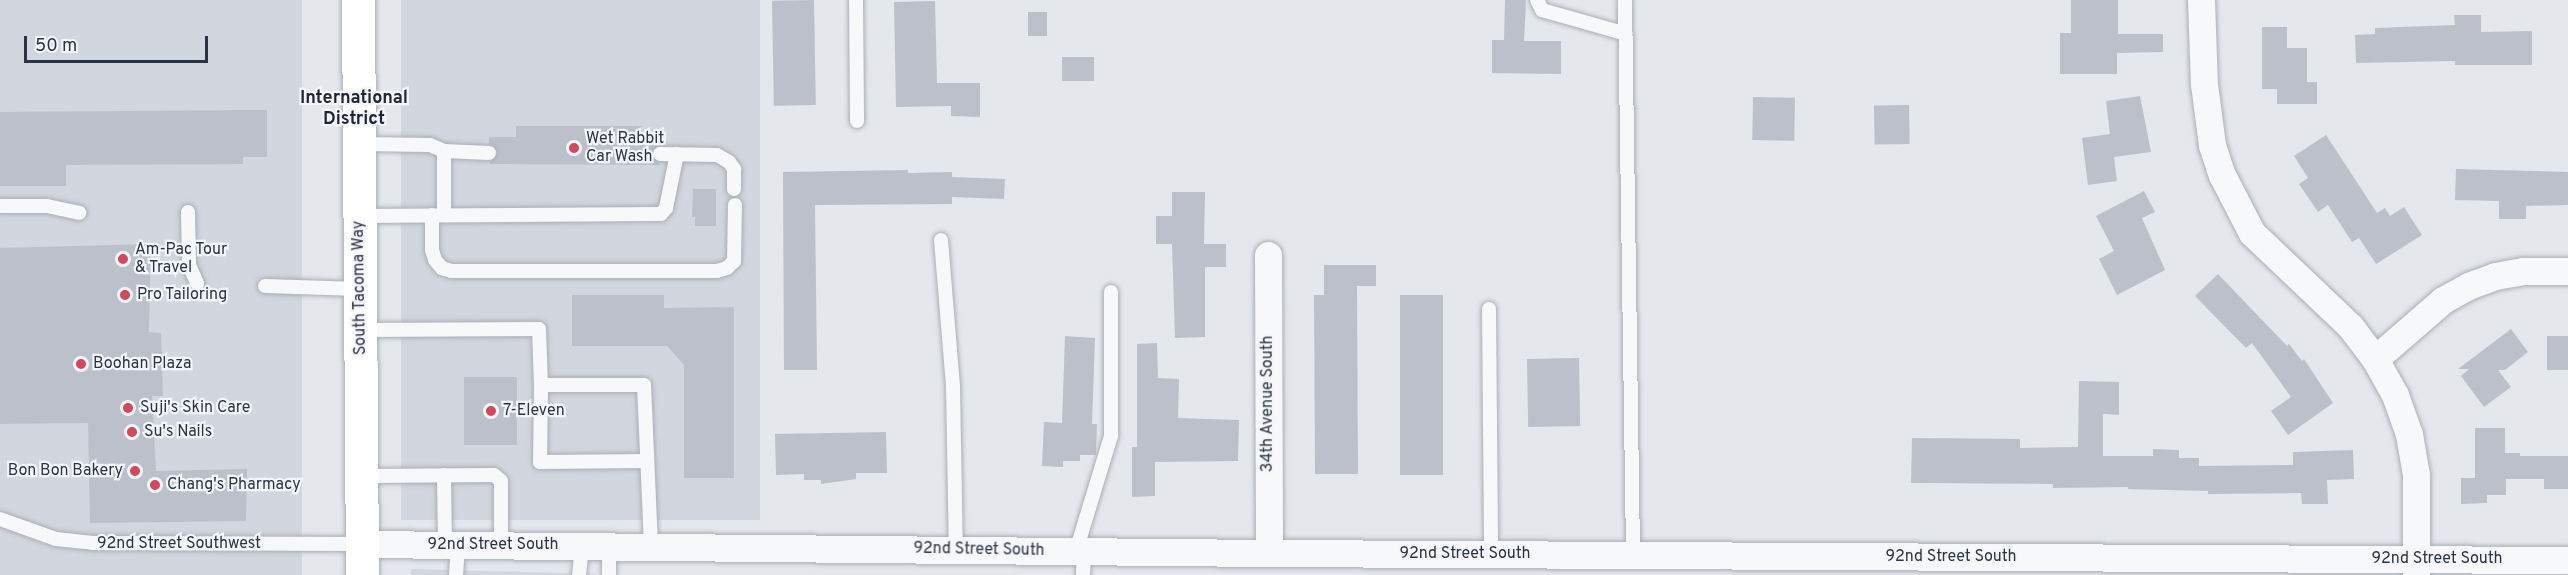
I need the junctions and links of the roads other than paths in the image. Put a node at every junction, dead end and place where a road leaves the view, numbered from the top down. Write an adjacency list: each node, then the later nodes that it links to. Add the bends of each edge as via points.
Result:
1 (358, 0): 8 (main road, South Tacoma Way)
2 (856, 0): 7 (lane)
3 (1537, 0): 6 (lane, via 1542,10)
4 (1625, 0): 6 (lane)
5 (2201, 0): 29 (street, via 2204,84 2212,145 2222,175 2252,233 2350,326)
6 (1626, 34): 43 (lane)
7 (857, 121)
8 (359, 144): 9 (lane, via 430,145); 19 (main road, South Tacoma Way)
9 (444, 151): 10 (lane); 18 (lane)
10 (489, 153)
11 (660, 154): 12 (lane)
12 (676, 154): 13 (lane, via 717,155 729,162 734,169); 18 (lane, via 666,208 661,214)
13 (734, 189)
14 (735, 205): 18 (lane, via 734,261 717,271 451,271 442,268 432,250)
15 (0, 206): 17 (lane, via 47,206)
16 (188, 212): 23 (lane, via 189,265)
17 (79, 213)
18 (438, 215): 19 (lane)
19 (359, 216): 25 (main road, South Tacoma Way)
20 (941, 240): 40 (lane, via 953,386)
21 (1268, 255): 41 (street, 34th Avenue South)
22 (2568, 271): 29 (street, via 2523,271 2468,286 2443,300)
23 (197, 283)
24 (265, 285): 25 (lane)
25 (359, 289): 28 (main road, South Tacoma Way)
26 (1111, 292): 45 (lane, via 1110,436)
27 (1490, 309): 42 (lane)
28 (360, 330): 30 (lane, via 539,328); 33 (main road, South Tacoma Way)
29 (2375, 359): 50 (street, via 2395,395 2409,434 2416,475)
30 (542, 385): 31 (lane, via 644,385); 31 (lane, via 540,462)
31 (647, 461): 39 (lane)
32 (444, 475): 33 (lane); 35 (lane); 36 (lane, via 494,475 501,481)
33 (363, 476): 44 (main road, South Tacoma Way)
34 (0, 519): 44 (lane, 92nd Street Southwest, via 56,539)
35 (451, 545): 36 (street, 92nd Street South); 44 (street, 92nd Street South); 51 (lane)
36 (501, 545): 37 (street, 92nd Street South)
37 (582, 546): 38 (street, 92nd Street South); 52 (lane)
38 (609, 546): 39 (street, 92nd Street South); 53 (lane)
39 (651, 546): 40 (street, 92nd Street South)
40 (956, 550): 45 (street, 92nd Street South)
41 (1269, 553): 47 (street, 92nd Street South); 48 (street, 92nd Street South)
42 (1491, 554): 43 (street, 92nd Street South); 48 (street, 92nd Street South)
43 (1633, 555): 49 (street, 92nd Street South)
44 (362, 559)
45 (1081, 559): 47 (street, 92nd Street South)
46 (2568, 560): 50 (street, 92nd Street South)
47 (1135, 563)
48 (1402, 564)
49 (1676, 565): 50 (street, 92nd Street South)
50 (2416, 567)
51 (456, 575)
52 (579, 575)
53 (609, 575)

